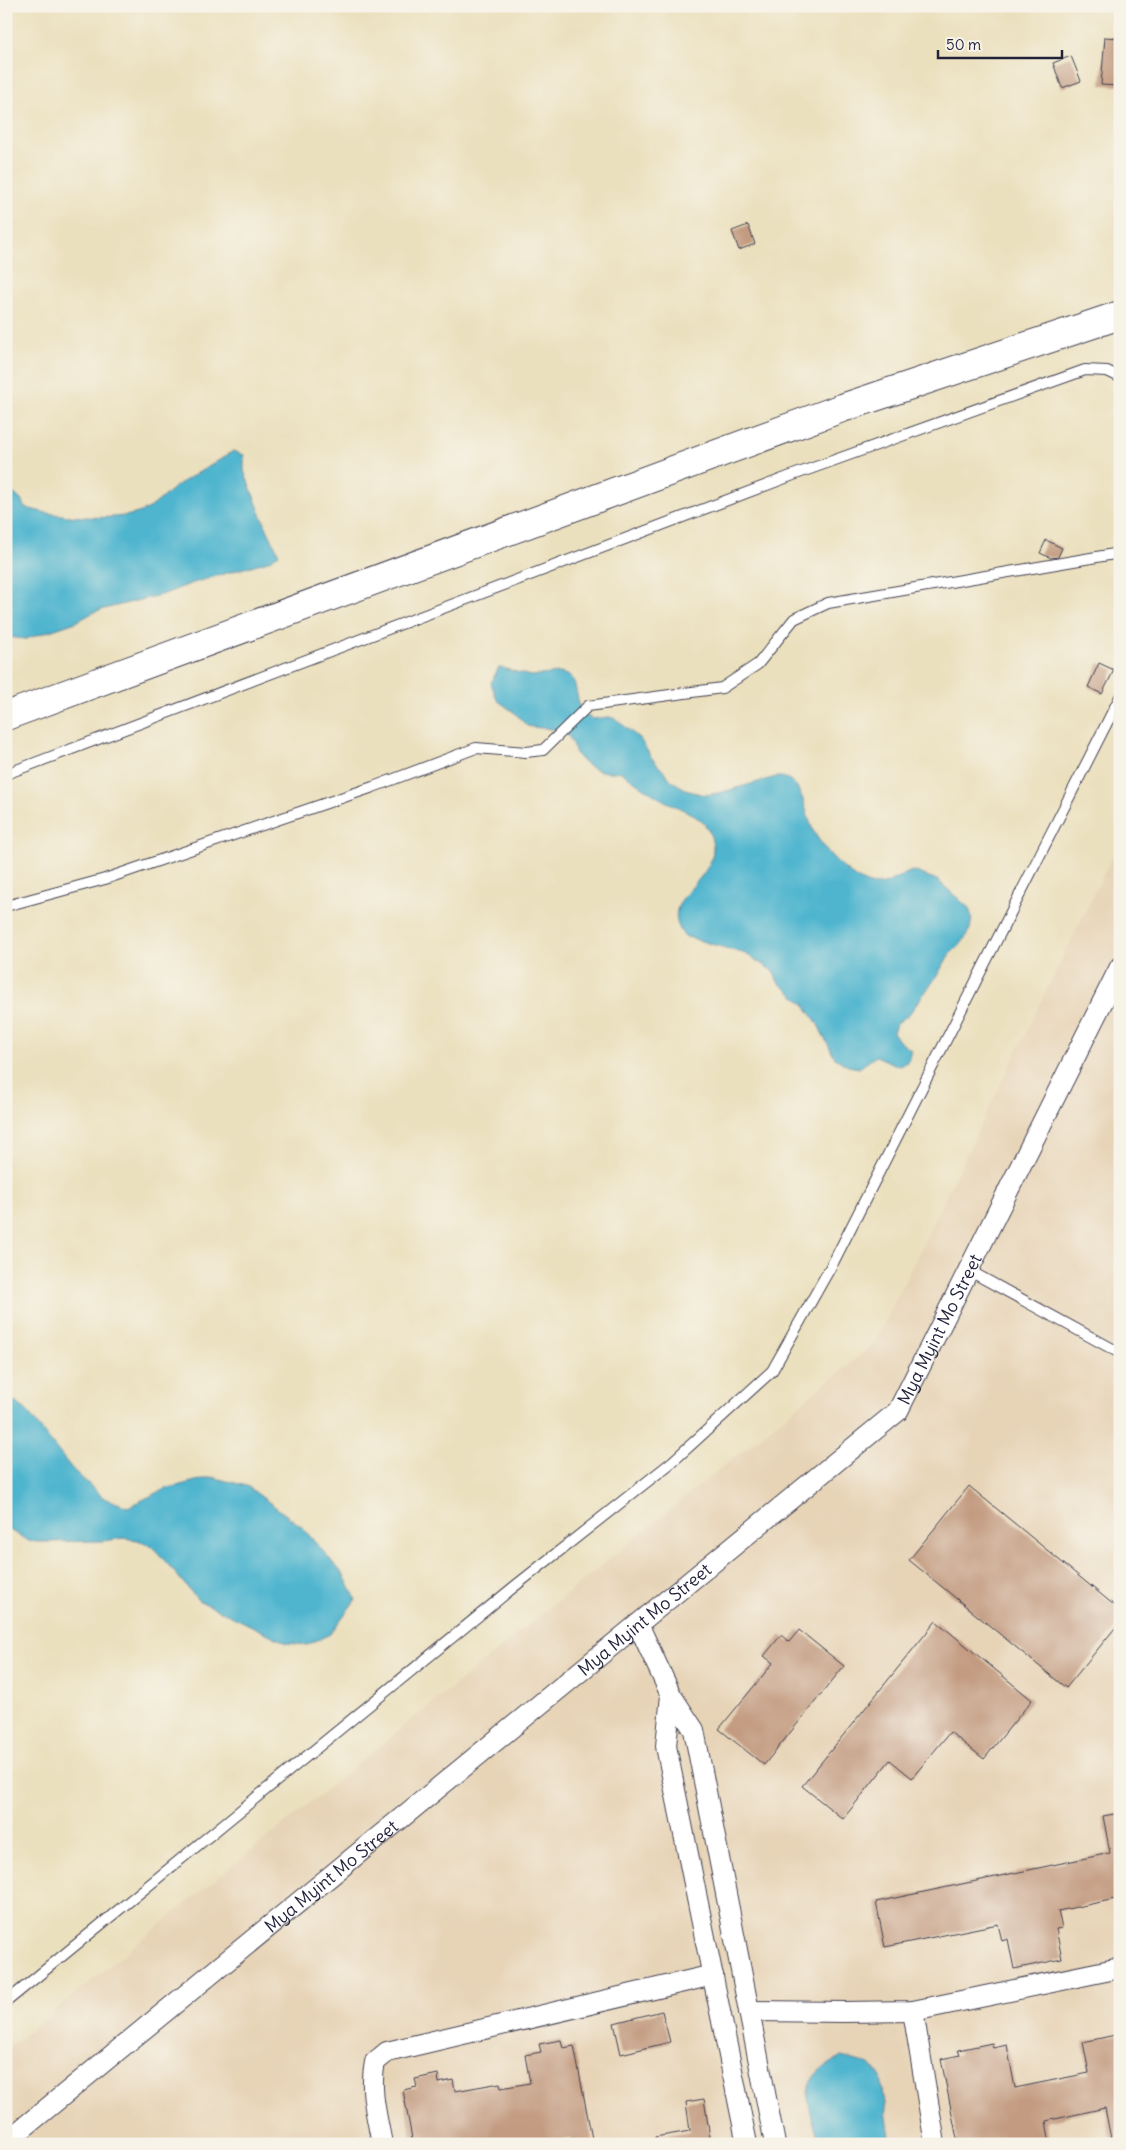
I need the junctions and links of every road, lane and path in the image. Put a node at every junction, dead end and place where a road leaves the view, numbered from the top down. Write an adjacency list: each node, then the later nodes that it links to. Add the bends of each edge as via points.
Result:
1 (1120, 315): 5 (main road, via 842,408)
2 (1120, 377): 6 (lane, via 1107,371 1075,373 796,474)
3 (1120, 553): 7 (lane, via 828,603 794,619 758,664 722,688 588,706 543,750 526,752 476,748 105,879)
4 (1120, 697): 15 (lane, via 834,1261 772,1371 672,1462 507,1592)
5 (6, 716)
6 (6, 774)
7 (6, 906)
8 (1120, 967): 9 (street, Mya Myint Mo Street)
9 (968, 1270): 10 (lane); 11 (street, Mya Myint Mo Street, via 898,1410)
10 (1120, 1353)
11 (638, 1624): 12 (street); 18 (street, Mya Myint Mo Street)
12 (671, 1695): 14 (street, via 666,1746); 16 (street, via 694,1730)
13 (1120, 1968): 17 (street)
14 (713, 1975): 19 (street, via 387,2052 375,2062 372,2075); 20 (street)
15 (6, 2002)
16 (749, 2011): 17 (street); 21 (street)
17 (913, 2011): 22 (street)
18 (6, 2142)
19 (382, 2144)
20 (747, 2144)
21 (775, 2144)
22 (935, 2144)

